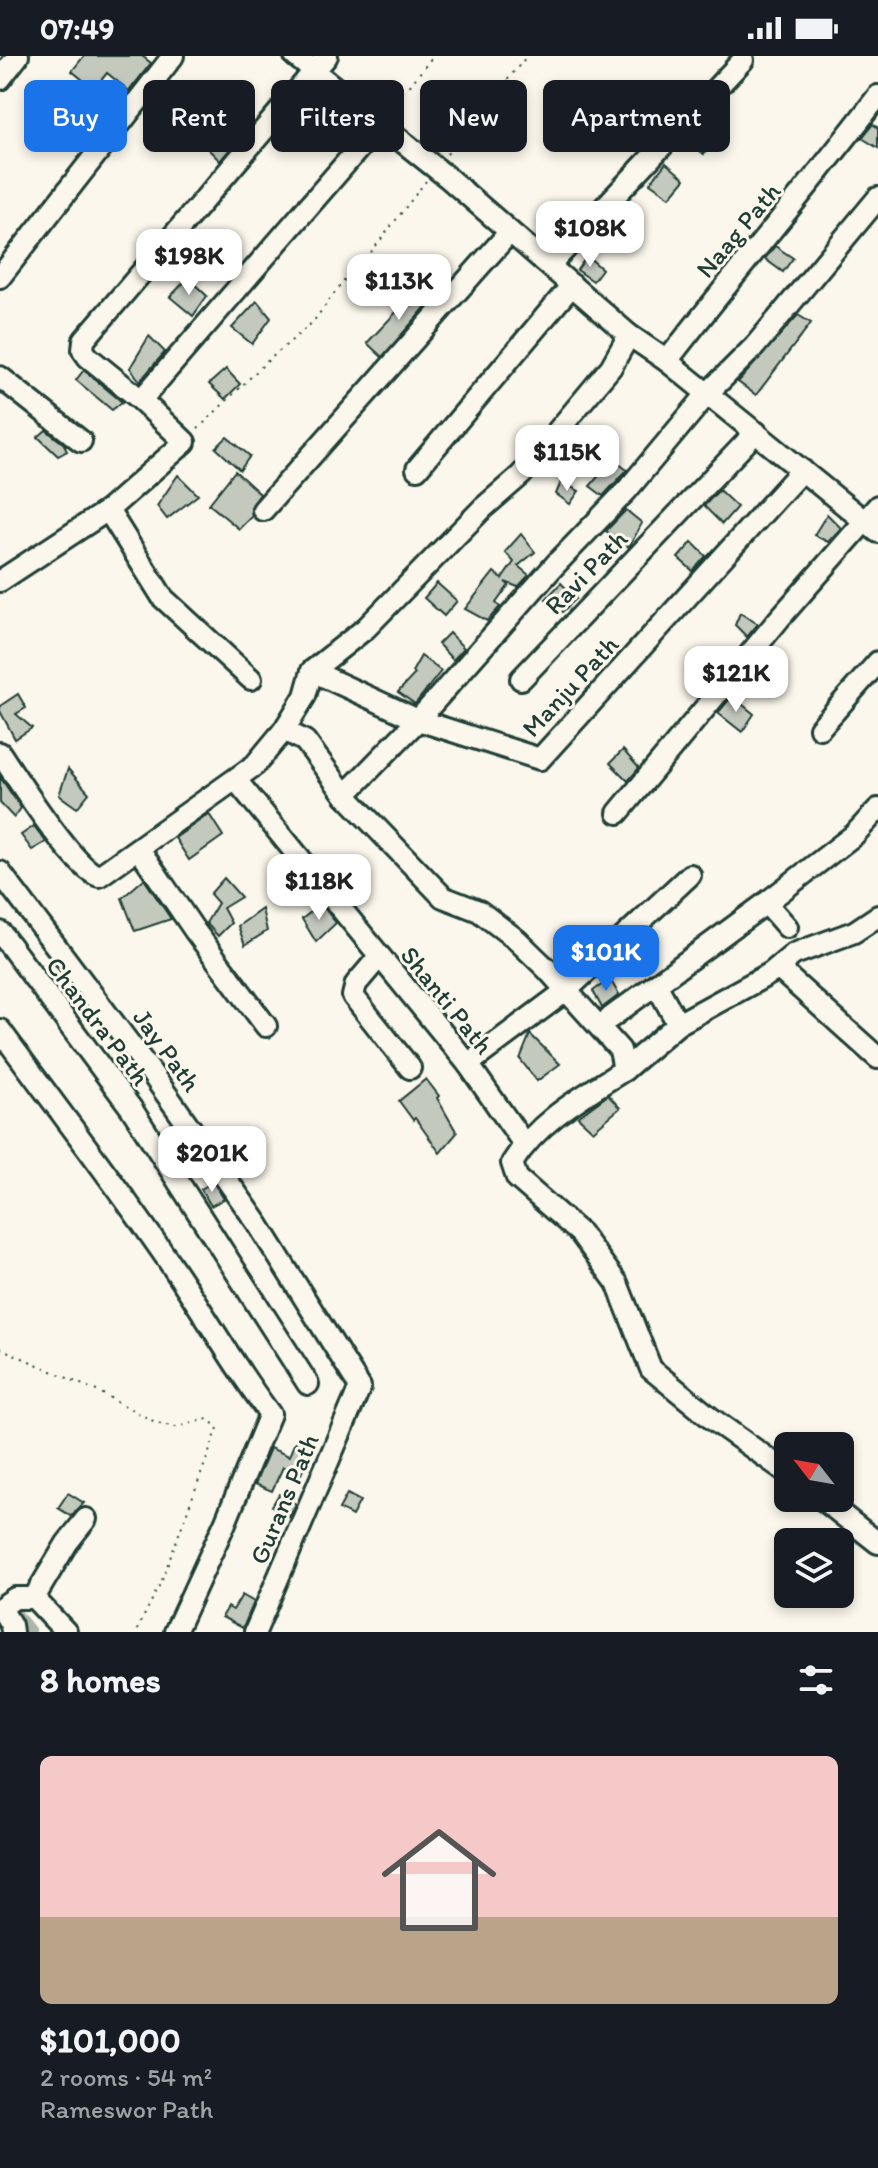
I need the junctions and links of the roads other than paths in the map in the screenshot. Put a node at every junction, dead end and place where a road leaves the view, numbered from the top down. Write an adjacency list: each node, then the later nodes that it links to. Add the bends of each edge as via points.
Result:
1 (18, 56): 6 (street)
2 (173, 56): 14 (street)
3 (295, 56): 5 (street)
4 (743, 60): 13 (street)
5 (321, 63): 7 (street); 20 (street, via 84,340 88,357)
6 (0, 79)
7 (337, 80)
8 (878, 96): 17 (street, Naag Path)
9 (404, 145): 12 (street)
10 (356, 152): 20 (street)
11 (878, 198): 19 (street, via 755,346)
12 (509, 233): 13 (street); 26 (street)
13 (550, 265): 15 (street)
14 (0, 277)
15 (572, 285): 16 (street); 23 (street)
16 (629, 335): 17 (street); 30 (street, via 611,367 521,475 366,628)
17 (667, 361): 19 (street)
18 (0, 377): 22 (street)
19 (708, 393): 21 (street); 33 (street)
20 (141, 400): 25 (street, via 185,442)
21 (756, 432): 24 (street); 32 (street, Ravi Path)
22 (81, 441)
23 (417, 469)
24 (802, 470): 27 (street); 33 (street, Manju Path, via 540,759)
25 (108, 510): 28 (street); 31 (street, via 163,598)
26 (263, 510)
27 (873, 520): 40 (street)
28 (0, 581)
29 (878, 662): 34 (street)
30 (312, 671): 33 (street, Manju Path); 35 (street, via 305,696)
31 (251, 679)
32 (521, 679)
33 (418, 720): 38 (street)
34 (820, 728)
35 (284, 730): 37 (street); 38 (street, via 305,741)
36 (0, 753): 41 (street, via 46,820 94,876)
37 (236, 780): 41 (street); 48 (street, Shanti Path)
38 (345, 795): 51 (street, via 443,897 479,911)
39 (878, 809): 44 (street, via 854,835)
40 (618, 813)
41 (139, 849): 54 (street)
42 (0, 872): 62 (street, Jay Path, via 258,1224)
43 (690, 875): 51 (street)
44 (766, 903): 46 (street); 50 (street)
45 (878, 916): 49 (street, via 854,932 794,954)
46 (787, 927)
47 (0, 932): 61 (street, Chandra Path, via 131,1108)
48 (379, 957): 57 (street, Shanti Path); 58 (street, via 356,984 353,996)
49 (778, 968): 53 (street); 56 (street)
50 (656, 984): 52 (street); 53 (street)
51 (567, 990): 57 (street); 59 (street, via 620,1050)
52 (610, 1018)
53 (678, 1024): 59 (street)
54 (266, 1026)
55 (0, 1030): 71 (street, via 93,1153 270,1414)
56 (878, 1058)
57 (468, 1064): 60 (street, Shanti Path)
58 (410, 1068)
59 (624, 1070): 60 (street, via 565,1108)
60 (524, 1144): 63 (street, via 512,1163 517,1178 580,1233 617,1283 651,1369)
61 (308, 1384)
62 (360, 1387): 72 (street, Gurans Path)
63 (774, 1463)
64 (839, 1512): 66 (street)
65 (86, 1519): 67 (street)
66 (878, 1543)
67 (34, 1598): 68 (street, via 15,1598); 70 (street)
68 (0, 1608): 69 (street)
69 (12, 1632)
70 (66, 1632)
71 (175, 1632)
72 (255, 1632)

